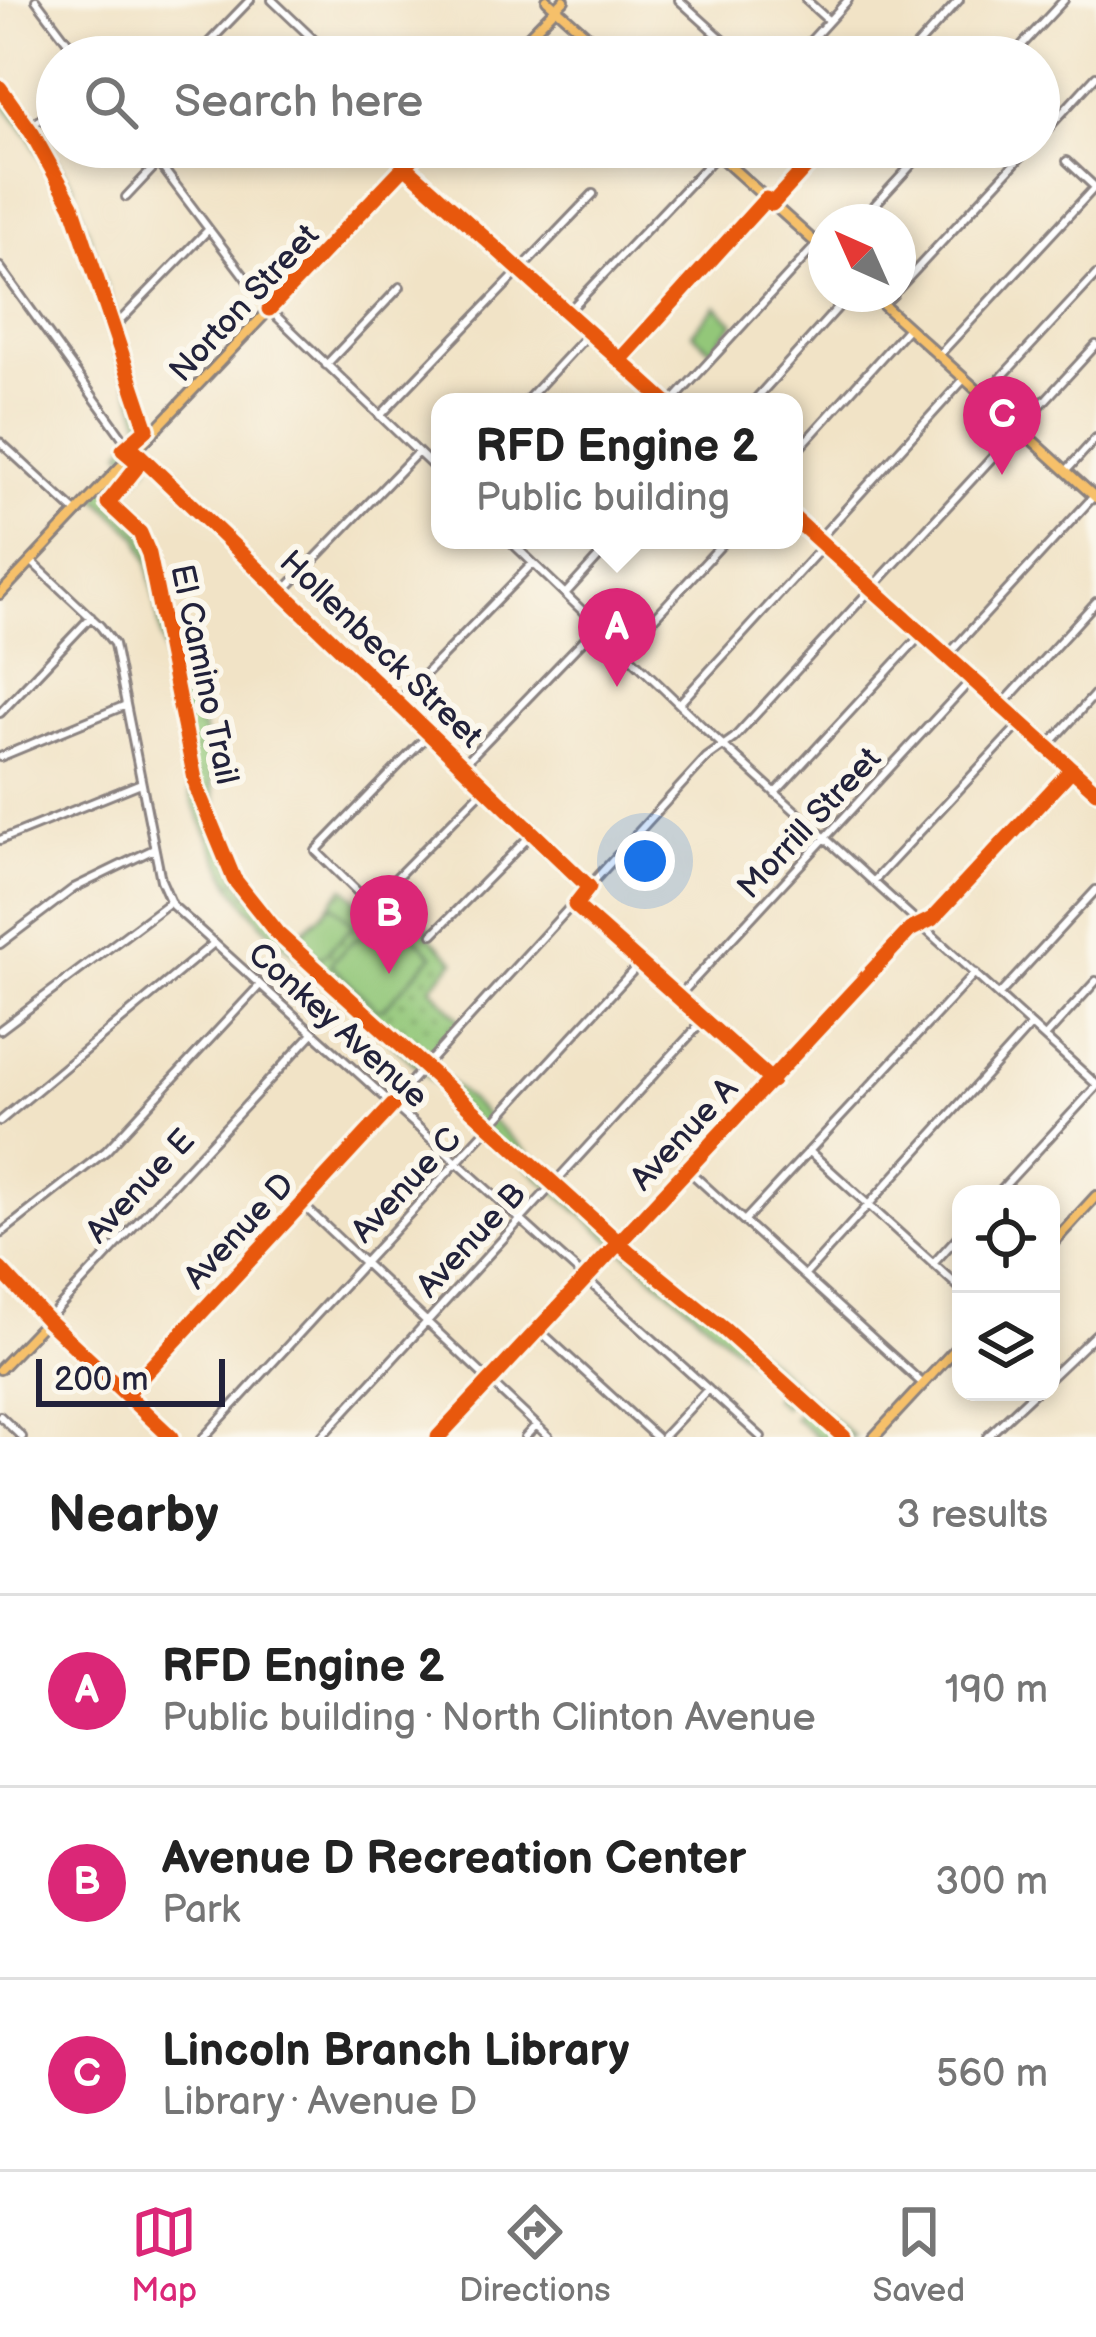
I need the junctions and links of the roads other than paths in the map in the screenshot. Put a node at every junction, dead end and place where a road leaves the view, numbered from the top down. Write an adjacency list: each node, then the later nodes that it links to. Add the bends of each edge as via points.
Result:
1 (36, 0): 12 (street)
2 (250, 0): 13 (street)
3 (272, 0): 14 (street)
4 (547, 0): 10 (main road)
5 (679, 0): 17 (street)
6 (806, 0): 11 (street)
7 (848, 0): 11 (street)
8 (959, 0): 19 (street)
9 (1064, 0): 20 (street)
10 (560, 4): 15 (main road); 16 (main road)
11 (829, 21): 18 (street)
12 (63, 36)
13 (215, 36)
14 (310, 36)
15 (529, 36)
16 (591, 36)
17 (719, 36)
18 (815, 36)
19 (926, 36)
20 (1031, 36)
21 (1096, 76): 22 (street)
22 (1086, 87): 23 (street); 24 (street)
23 (1096, 97)
24 (1060, 115)
25 (1067, 161): 35 (street)
26 (153, 168): 37 (street)
27 (162, 168): 40 (street)
28 (403, 168): 48 (main road, Norton Street)
29 (407, 168): 44 (street)
30 (695, 168): 51 (street)
31 (733, 168): 38 (main road)
32 (803, 168): 38 (street)
33 (909, 168): 39 (street)
34 (1011, 168): 45 (street)
35 (1096, 187): 56 (street)
36 (593, 194): 44 (street)
37 (126, 197)
38 (769, 201): 41 (main road); 57 (street)
39 (876, 204)
40 (208, 230): 48 (street); 52 (street)
41 (808, 236)
42 (808, 254): 62 (street)
43 (0, 267): 70 (street, Hollenbeck Street)
44 (520, 270): 51 (street); 65 (street)
45 (916, 270)
46 (1096, 275): 64 (street)
47 (400, 287): 58 (street)
48 (269, 309): 58 (street); 70 (main road, Norton Street)
49 (834, 312): 63 (street)
50 (891, 312): 53 (main road)
51 (567, 313): 54 (street)
52 (121, 320)
53 (908, 328): 56 (main road); 69 (street)
54 (589, 333): 57 (street); 60 (street)
55 (1096, 345): 66 (street, Avenue D)
56 (939, 355): 59 (main road)
57 (620, 360): 61 (street)
58 (326, 364): 65 (street)
59 (965, 379): 64 (main road); 77 (street)
60 (533, 393)
61 (657, 393)
62 (677, 393)
63 (761, 393)
64 (984, 396): 66 (main road)
65 (380, 416): 71 (street)
66 (1018, 428): 73 (main road); 83 (street, Avenue D)
67 (1096, 438): 73 (street)
68 (0, 442): 75 (street)
69 (803, 444)
70 (135, 451): 75 (main road, Norton Street); 84 (street, Hollenbeck Street)
71 (418, 452): 72 (street); 84 (street)
72 (431, 464)
73 (1066, 471): 74 (main road)
74 (1095, 497): 92 (street)
75 (76, 512): 81 (main road, Norton Street)
76 (803, 526): 77 (street)
77 (821, 542): 83 (street); 96 (street)
78 (517, 549): 82 (street)
79 (606, 549): 86 (street)
80 (718, 549): 91 (street)
81 (31, 561): 85 (main road, Norton Street); 88 (street)
82 (532, 563): 86 (street); 95 (street)
83 (871, 588): 90 (street); 102 (street, Avenue D)
84 (282, 593): 95 (street, Hollenbeck Street)
85 (0, 594)
86 (565, 594): 89 (street)
87 (1096, 602): 98 (street)
88 (91, 617): 97 (street, via 114,644); 99 (street)
89 (598, 626): 91 (street); 105 (street)
90 (922, 634): 92 (street); 110 (street)
91 (624, 651): 96 (street)
92 (947, 656): 93 (street)
93 (972, 679): 98 (street); 112 (street, Morrill Street)
94 (1096, 693): 103 (street)
95 (397, 703): 101 (street, Hollenbeck Street)
96 (679, 704): 102 (street)
97 (127, 705): 104 (street); 107 (street)
98 (1001, 706): 100 (street)
99 (0, 713)
100 (1021, 723): 103 (street); 115 (street)
101 (429, 734): 105 (street, Hollenbeck Street); 108 (street, via 316,851 370,904)
102 (723, 746): 110 (street); 116 (street, Avenue D)
103 (1047, 746): 106 (street)
104 (0, 757)
105 (462, 766): 108 (street, Hollenbeck Street)
106 (1072, 769): 109 (street); 120 (street, Avenue A)
107 (141, 783): 113 (street); 114 (street)
108 (484, 788): 111 (street, Hollenbeck Street)
109 (1096, 791)
110 (775, 793): 112 (street)
111 (532, 834): 116 (street, Hollenbeck Street); 121 (street)
112 (825, 838): 115 (street); 129 (street, Morrill Street)
113 (0, 840)
114 (154, 848): 118 (street); 123 (street, via 74,888)
115 (873, 882): 120 (street)
116 (589, 887): 119 (street, Avenue D)
117 (1096, 890): 128 (street)
118 (170, 902): 122 (street, Conkey Avenue); 132 (street)
119 (575, 905): 124 (street); 139 (street, Avenue D)
120 (921, 924): 125 (street); 137 (street, Avenue A)
121 (433, 934)
122 (214, 943): 127 (street, Conkey Avenue); 140 (street)
123 (0, 944)
124 (640, 963): 129 (street); 142 (street, Avenue C)
125 (975, 973): 128 (street); 141 (street)
126 (1096, 981): 134 (street)
127 (260, 985): 133 (street, Conkey Avenue); 150 (street, via 106,1151)
128 (999, 995): 131 (street)
129 (678, 997): 130 (street)
130 (704, 1020): 137 (street); 148 (street, Avenue B)
131 (1031, 1025): 134 (street); 146 (street)
132 (0, 1030)
133 (313, 1033): 139 (street, Conkey Avenue); 159 (street, Avenue E)
134 (1045, 1037): 136 (street)
135 (1096, 1062): 136 (street)
136 (1085, 1074): 138 (street)
137 (772, 1081): 143 (street, Avenue A)
138 (1096, 1086): 144 (street)
139 (393, 1105): 142 (street, Conkey Avenue); 147 (street, Avenue D)
140 (0, 1121)
141 (809, 1151): 146 (street); 149 (street)
142 (457, 1162): 148 (street, Conkey Avenue); 153 (street, Avenue C)
143 (689, 1171): 149 (street); 157 (street, Avenue A)
144 (1006, 1185)
145 (1096, 1196): 151 (main road)
146 (867, 1203): 154 (street); 156 (street)
147 (302, 1204): 153 (street); 169 (street, Avenue D)
148 (520, 1220): 157 (street, Conkey Avenue); 160 (street, Avenue B)
149 (744, 1221): 156 (street)
150 (0, 1234)
151 (1060, 1235)
152 (952, 1244): 154 (street)
153 (364, 1263): 160 (street); 175 (street, Avenue C)
154 (933, 1264): 158 (street)
155 (0, 1269): 159 (main road)
156 (805, 1275): 167 (street)
157 (586, 1279): 161 (street, Avenue A); 168 (street, Conkey Avenue)
158 (952, 1281)
159 (47, 1319): 165 (main road, Avenue E); 169 (main road)
160 (427, 1321): 166 (street); 176 (street, Avenue B)
161 (539, 1330): 166 (street, Avenue A); 180 (street)
162 (1096, 1334): 164 (street)
163 (952, 1353): 167 (main road)
164 (1060, 1368)
165 (0, 1370)
166 (490, 1381): 172 (street); 177 (street, Avenue A)
167 (923, 1384): 182 (main road)
168 (708, 1389): 180 (street); 181 (street, Conkey Avenue)
169 (126, 1394): 174 (main road)
170 (1025, 1401): 183 (street)
171 (0, 1416): 173 (street)
172 (536, 1424): 178 (street); 179 (street)
173 (22, 1437)
174 (171, 1437)
175 (204, 1437)
176 (321, 1437)
177 (438, 1437)
178 (524, 1437)
179 (549, 1437)
180 (660, 1437)
181 (761, 1437)
182 (874, 1437)
183 (987, 1437)

